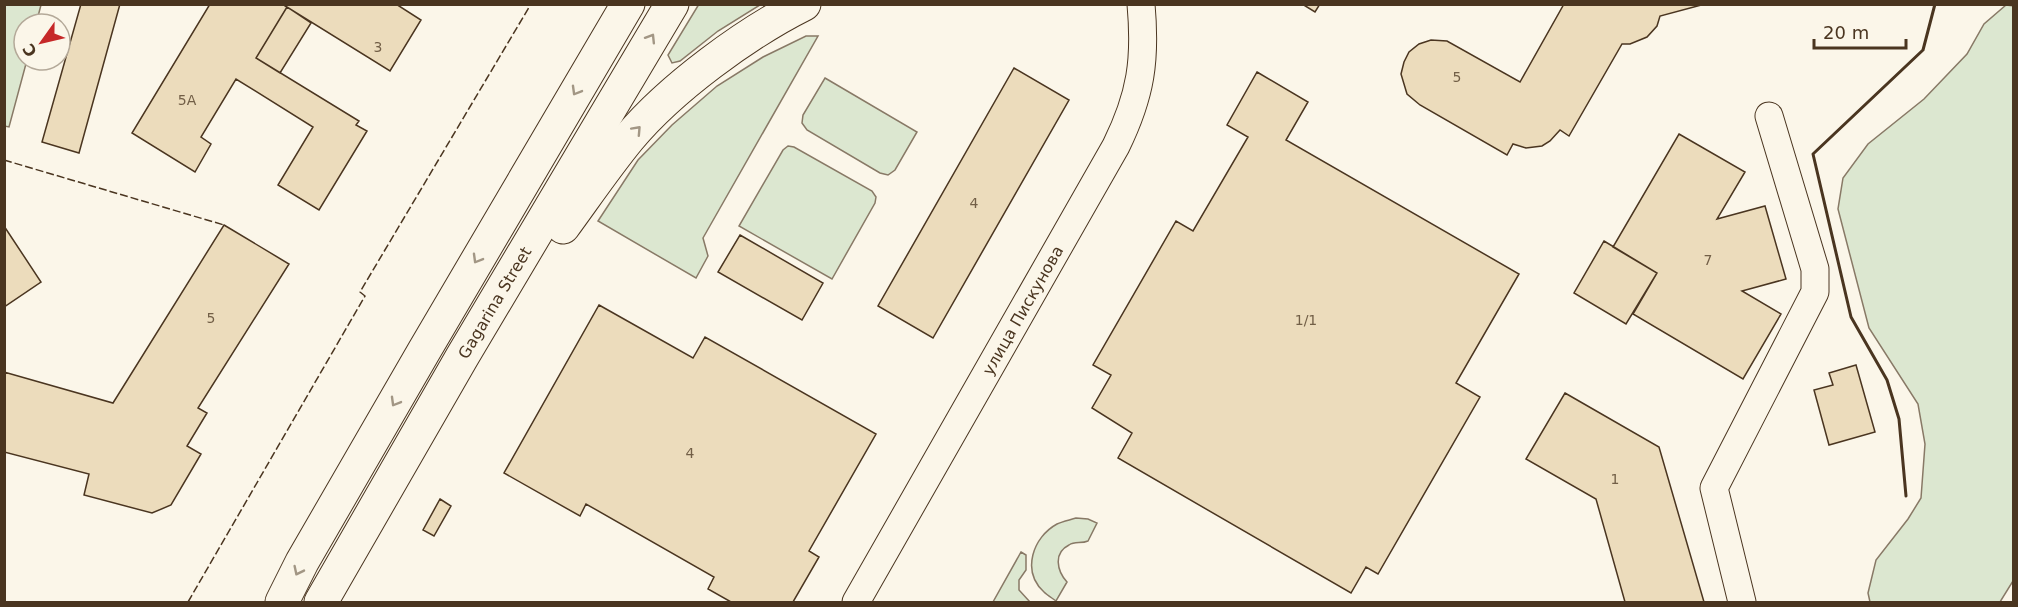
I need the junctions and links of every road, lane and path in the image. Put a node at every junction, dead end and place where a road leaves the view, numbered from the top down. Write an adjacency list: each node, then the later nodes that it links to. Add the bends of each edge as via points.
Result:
1 (619, 4): 6 (main road)
2 (628, 4): 6 (main road)
3 (672, 4): 7 (main road, Gagarina Street, one-way to 3)
4 (804, 4): 9 (main road, one-way to 4, via 630,137 658,107 738,44)
5 (1141, 4): 13 (street, улица Пискунова, via 1143,60 1129,120)
6 (598, 53): 12 (main road, one-way to 12, via 302,561)
7 (631, 72): 9 (main road); 10 (main road, Gagarina Street)
8 (1769, 116): 14 (street, via 1815,269 1815,292 1714,488)
9 (563, 227): 10 (main road); 11 (main road, via 376,543)
10 (462, 357): 11 (main road, Gagarina Street)
11 (326, 592)
12 (282, 603)
13 (856, 603)
14 (1742, 603)

